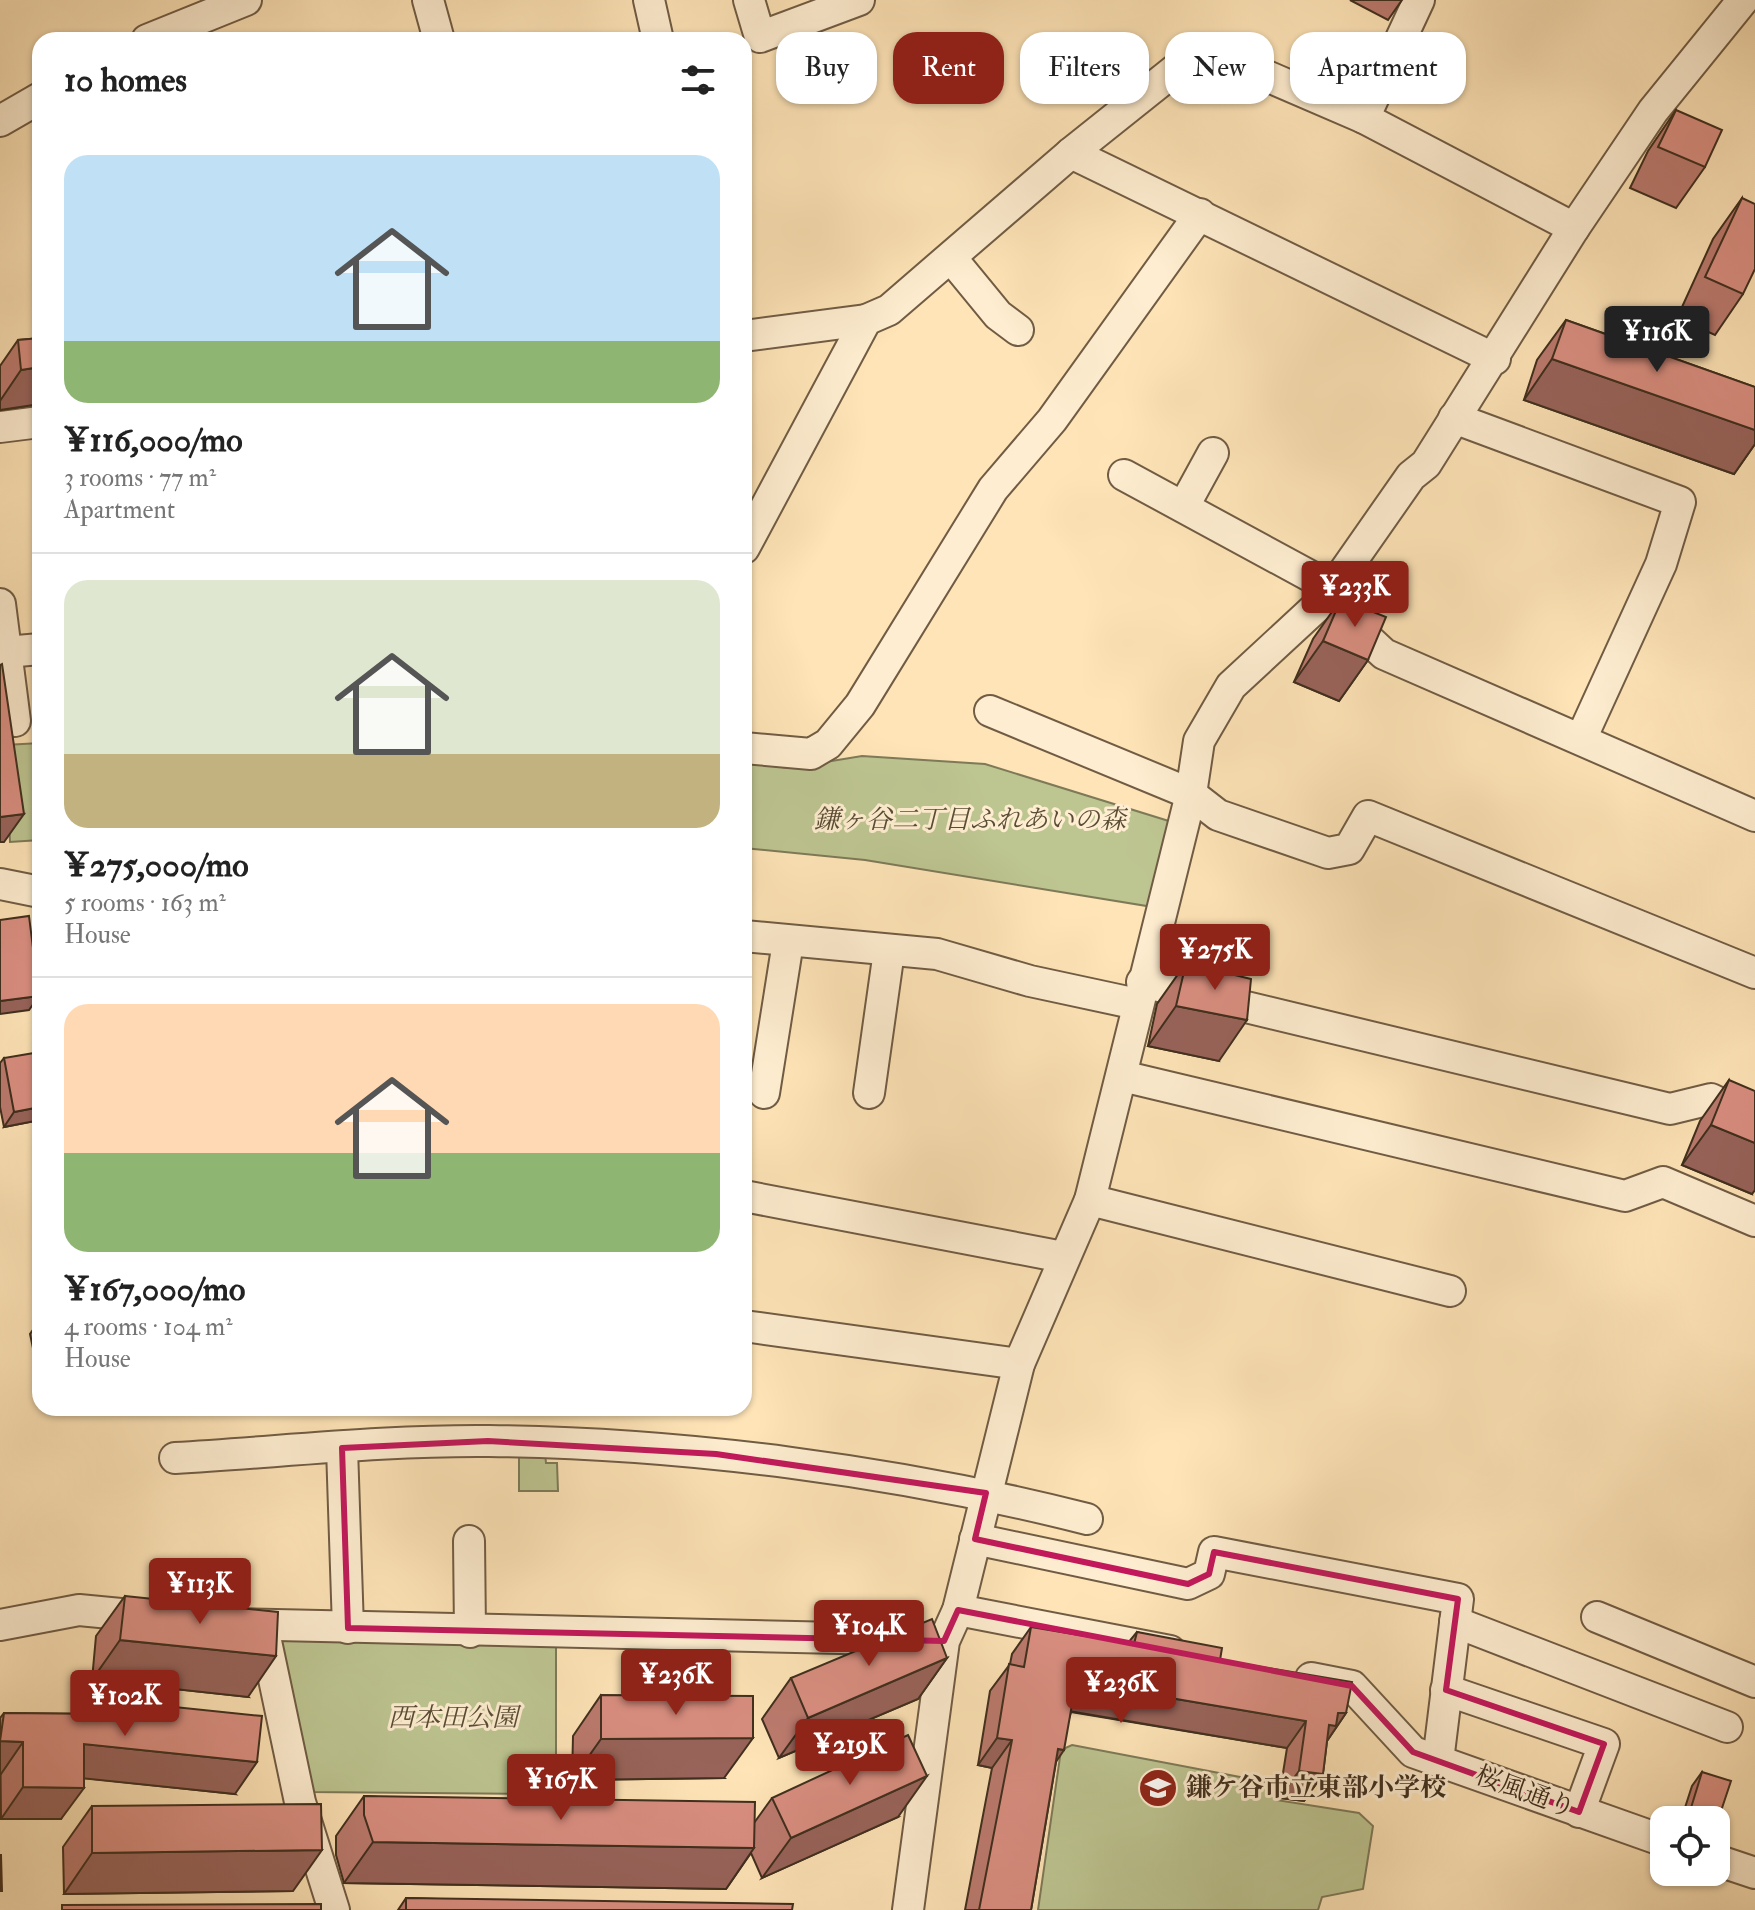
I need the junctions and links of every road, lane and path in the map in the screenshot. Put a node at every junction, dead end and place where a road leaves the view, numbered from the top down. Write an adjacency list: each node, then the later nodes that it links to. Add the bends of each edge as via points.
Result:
1 (246, 0): 8 (street)
2 (428, 0): 9 (street)
3 (649, 0): 10 (street)
4 (749, 0): 5 (street, via 760,37)
5 (859, 0)
6 (1419, 0): 13 (street)
7 (1743, 0): 16 (street, via 1653,111)
8 (167, 32)
9 (437, 32)
10 (656, 32)
11 (32, 102): 12 (street)
12 (2, 117)
13 (1364, 118): 14 (street, via 1232,61 1185,62); 16 (street)
14 (1071, 153): 15 (street); 17 (street)
15 (1200, 214): 21 (street); 36 (street, via 1052,420 993,489 824,755)
16 (1574, 228): 21 (street)
17 (952, 259): 18 (street, via 889,310); 19 (street, via 998,315)
18 (866, 320): 20 (street); 28 (street)
19 (1018, 330)
20 (752, 335)
21 (1495, 359): 22 (street)
22 (1454, 418): 29 (street); 35 (street, via 1680,502 1661,564)
23 (32, 423): 24 (street)
24 (0, 427)
25 (1213, 453): 27 (street)
26 (1124, 475): 27 (street)
27 (1184, 506): 29 (street)
28 (752, 533)
29 (1330, 594): 35 (street, via 1384,654); 37 (street, via 1231,686 1199,741)
30 (0, 604): 32 (street)
31 (32, 650): 32 (street)
32 (6, 652): 34 (street)
33 (990, 711): 37 (street)
34 (15, 721)
35 (1581, 739): 38 (street)
36 (752, 749)
37 (1191, 794): 44 (street, via 1218,815 1328,853 1349,849 1368,816); 45 (street)
38 (1755, 816)
39 (0, 884): 40 (street)
40 (32, 890)
41 (752, 937): 42 (street)
42 (788, 942): 43 (street); 47 (street)
43 (889, 951): 45 (street, via 937,954 1030,981); 48 (street)
44 (1755, 973)
45 (1140, 993): 46 (street); 49 (street, via 1670,1109 1711,1099)
46 (1122, 1076): 51 (street); 52 (street, via 1625,1196 1663,1182)
47 (764, 1093)
48 (869, 1093)
49 (1755, 1120)
50 (752, 1198): 53 (street)
51 (1090, 1200): 53 (street); 54 (street)
52 (1755, 1221)
53 (1063, 1257): 56 (street)
54 (1450, 1291)
55 (752, 1327): 56 (street)
56 (1019, 1364): 59 (street)
57 (342, 1448): 58 (street); 59 (street, via 488,1441 716,1454); 68 (street)
58 (175, 1459)
59 (986, 1493): 60 (street); 61 (street)
60 (1087, 1519)
61 (975, 1539): 63 (street); 65 (street, via 1188,1584 1209,1574 1214,1552 1458,1599)
62 (469, 1541): 69 (street)
63 (958, 1610): 70 (street); 71 (street)
64 (1597, 1617): 73 (street)
65 (1455, 1622): 74 (street); 75 (street)
66 (0, 1625): 67 (street, via 79,1610)
67 (263, 1627): 68 (street); 81 (street, via 300,1802)
68 (348, 1628): 69 (street)
69 (470, 1632): 70 (street)
70 (944, 1641): 82 (street)
71 (1201, 1657)
72 (1276, 1672): 76 (street, 桜風通り, via 1352,1686 1413,1752)
73 (1755, 1682)
74 (1446, 1690): 76 (street); 77 (street, via 1604,1744)
75 (1727, 1727)
76 (1438, 1761): 77 (street, 桜風通り)
77 (1579, 1812): 78 (street, 桜風通り)
78 (1650, 1836)
79 (1730, 1865): 80 (street)
80 (1755, 1873)
81 (334, 1910)
82 (908, 1910)

